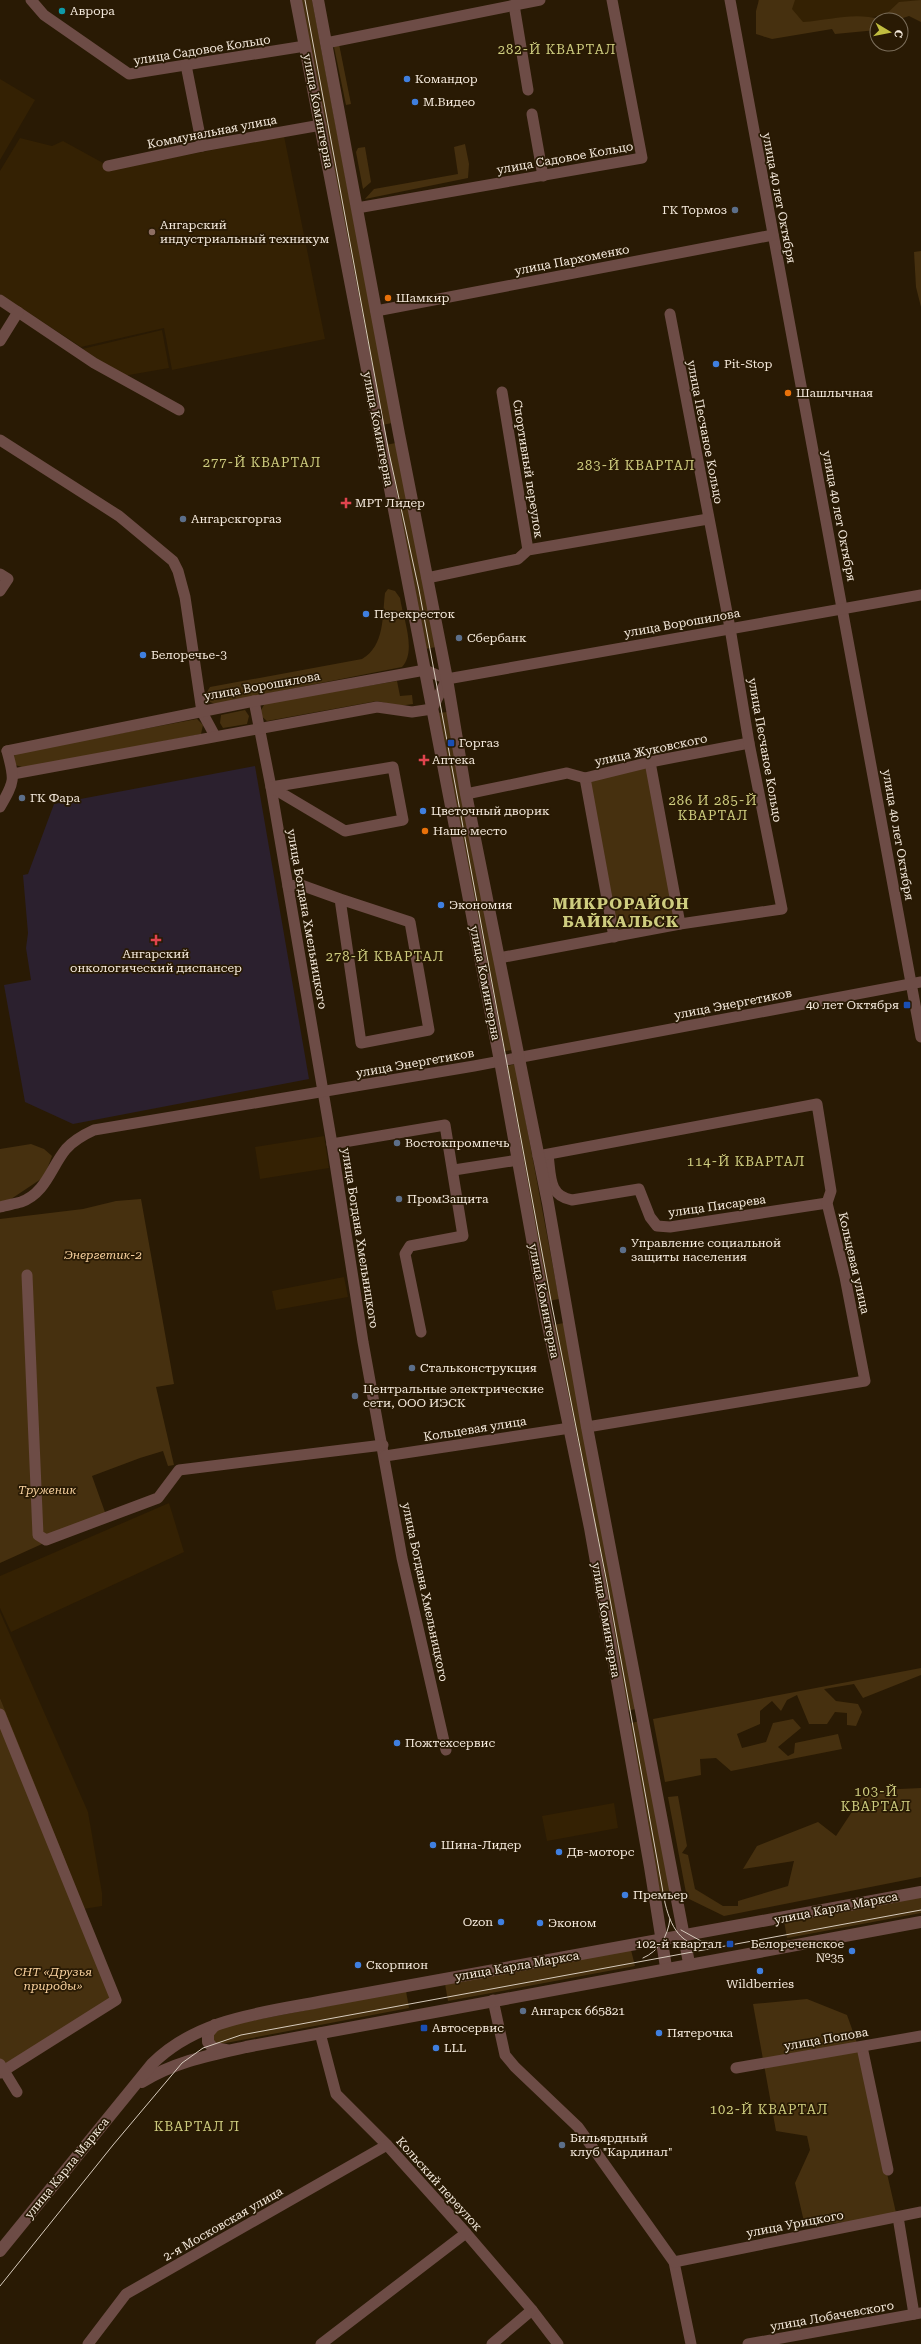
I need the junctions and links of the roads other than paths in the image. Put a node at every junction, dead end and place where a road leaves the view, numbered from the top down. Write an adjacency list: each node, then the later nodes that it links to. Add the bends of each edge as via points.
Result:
1 (31, 0): 10 (street, улица Садовое Кольцо, via 44,15 129,74)
2 (296, 0): 9 (street, улица Коминтерна)
3 (318, 0): 8 (street, улица Коминтерна)
4 (540, 0): 7 (street)
5 (612, 0): 16 (street, улица Садовое Кольцо, via 642,158)
6 (730, 0): 18 (street, улица 40 лет Октября)
7 (514, 5): 8 (street); 11 (street)
8 (326, 43): 17 (street, улица Коминтерна)
9 (306, 46): 10 (street, улица Садовое Кольцо); 13 (street, улица Коминтерна)
10 (186, 65): 14 (street)
11 (528, 90)
12 (532, 114): 16 (street)
13 (321, 125): 14 (street, Коммунальная улица); 27 (street, улица Коминтерна)
14 (202, 146): 15 (street, Коммунальная улица)
15 (108, 166)
16 (543, 176): 17 (street, улица Садовое Кольцо)
17 (357, 208): 20 (street, улица Коминтерна)
18 (773, 235): 20 (street, улица Пархоменко); 35 (street, улица 40 лет Октября)
19 (0, 300): 21 (street)
20 (376, 311): 26 (street, улица Коминтерна)
21 (18, 312): 23 (street); 25 (street, via 94,363)
22 (670, 314): 29 (street, улица Песчаное Кольцо)
23 (0, 341)
24 (502, 392): 30 (street, Спортивный переулок)
25 (178, 410)
26 (398, 434): 27 (street); 32 (street, улица Коминтерна)
27 (379, 437): 37 (street, улица Коминтерна)
28 (0, 440): 41 (street, улица Ворошилова, via 119,516 173,561 185,597)
29 (708, 519): 30 (street); 36 (street, улица Песчаное Кольцо)
30 (528, 550): 32 (street, via 518,559)
31 (4, 576): 33 (street)
32 (427, 578): 38 (street, улица Коминтерна)
33 (0, 591)
34 (921, 595): 35 (street, улица Ворошилова)
35 (843, 608): 36 (street, улица Ворошилова); 57 (street, улица 40 лет Октября)
36 (730, 628): 38 (street, улица Ворошилова); 44 (street, улица Песчаное Кольцо)
37 (425, 670): 38 (street); 39 (street, улица Ворошилова); 40 (street, улица Коминтерна)
38 (447, 679): 40 (street); 50 (street, улица Коминтерна)
39 (254, 701): 41 (street, улица Ворошилова); 42 (street, улица Богдана Хмельницкого)
40 (432, 709): 42 (street, via 412,712 377,707); 60 (street, улица Коминтерна)
41 (202, 712): 43 (street); 45 (street)
42 (259, 729): 43 (street); 49 (street, улица Богдана Хмельницкого)
43 (215, 736): 47 (street)
44 (749, 743): 46 (street, улица Жуковского); 54 (street, улица Песчаное Кольцо, via 782,909)
45 (4, 748): 47 (street)
46 (650, 762): 48 (street, улица Жуковского); 54 (street)
47 (13, 774): 51 (street, via 12,786)
48 (585, 778): 50 (street, улица Жуковского, via 567,772); 55 (street)
49 (271, 787): 49 (street, via 345,832 404,820 393,767); 52 (street, улица Богдана Хмельницкого)
50 (466, 794): 56 (street, улица Коминтерна)
51 (0, 807)
52 (288, 886): 53 (street, via 301,885); 61 (street, улица Богдана Хмельницкого)
53 (340, 899): 53 (street, via 361,1043 429,1030 410,922)
54 (680, 924): 55 (street, улица Песчаное Кольцо)
55 (614, 938): 56 (street, улица Песчаное Кольцо)
56 (499, 958): 59 (street, улица Коминтерна)
57 (916, 983): 58 (street, улица 40 лет Октября); 59 (street, улица Энергетиков)
58 (921, 1037)
59 (519, 1057): 60 (street, улица Энергетиков); 63 (street, улица Коминтерна)
60 (500, 1061): 61 (street, улица Энергетиков); 64 (street, улица Коминтерна)
61 (323, 1093): 62 (street, улица Богдана Хмельницкого); 67 (street, улица Энергетиков, via 94,1130 65,1150 49,1179 36,1193 22,1202)
62 (332, 1144): 65 (street, via 445,1125); 72 (street, улица Богдана Хмельницкого, via 363,1342)
63 (543, 1155): 66 (street, улица Писарева, via 554,1191 562,1198 572,1200 639,1189 650,1217 657,1226 670,1227); 66 (street, Кольцевая улица, via 817,1104 831,1191); 70 (street, улица Коминтерна)
64 (518, 1160): 65 (street); 71 (street, улица Коминтерна, via 545,1311)
65 (454, 1170): 69 (street, via 463,1236 410,1246 405,1254)
66 (827, 1203): 70 (street, Кольцевая улица, via 845,1277 865,1381)
67 (0, 1207)
68 (27, 1275): 72 (street, via 38,1535 46,1540 158,1498 180,1470)
69 (421, 1332)
70 (587, 1427): 78 (street, улица Коминтерна)
71 (570, 1428): 73 (street, Кольцевая улица); 79 (street, улица Коминтерна, via 624,1719)
72 (383, 1445): 73 (street, улица Богдана Хмельницкого)
73 (385, 1456): 75 (street, улица Богдана Хмельницкого, via 402,1558)
74 (0, 1714): 89 (street, via 116,2000)
75 (446, 1750)
76 (921, 1892): 78 (street, улица Карла Маркса)
77 (921, 1922): 80 (street, улица Карла Маркса)
78 (685, 1936): 79 (street, улица Карла Маркса); 80 (street, улица Коминтерна)
79 (661, 1940): 81 (street, улица Коминтерна); 83 (street, улица Карла Маркса, via 237,2018)
80 (688, 1963): 81 (street, улица Карла Маркса)
81 (666, 1967): 82 (street, улица Карла Маркса)
82 (493, 2000): 84 (street, улица Карла Маркса); 98 (street, via 505,2055 578,2127)
83 (216, 2024): 87 (street, via 208,2033 209,2045 217,2049); 90 (street, улица Карла Маркса, via 169,2048 152,2064)
84 (320, 2033): 87 (street, улица Карла Маркса); 92 (street, Кольский переулок, via 336,2094)
85 (921, 2036): 86 (street, улица Попова)
86 (862, 2047): 88 (street, улица Попова); 93 (street)
87 (237, 2049): 90 (street, улица Карла Маркса, via 196,2058 163,2070)
88 (736, 2068)
89 (1, 2069): 91 (street)
90 (135, 2086): 97 (street, улица Карла Маркса)
91 (17, 2092)
92 (387, 2146): 96 (street, Кольский переулок); 101 (street, 2-я Московская улица, via 126,2294)
93 (888, 2170)
94 (921, 2212): 95 (street, улица Урицкого)
95 (898, 2217): 98 (street, улица Урицкого); 100 (street)
96 (466, 2233): 99 (street, Кольский переулок); 102 (street)
97 (0, 2252)
98 (674, 2262): 105 (street)
99 (532, 2310): 103 (street); 104 (street, Кольский переулок)
100 (918, 2313): 106 (street, улица Лобачевского)
101 (88, 2344)
102 (321, 2344)
103 (492, 2344)
104 (558, 2344)
105 (691, 2344)
106 (748, 2344)

